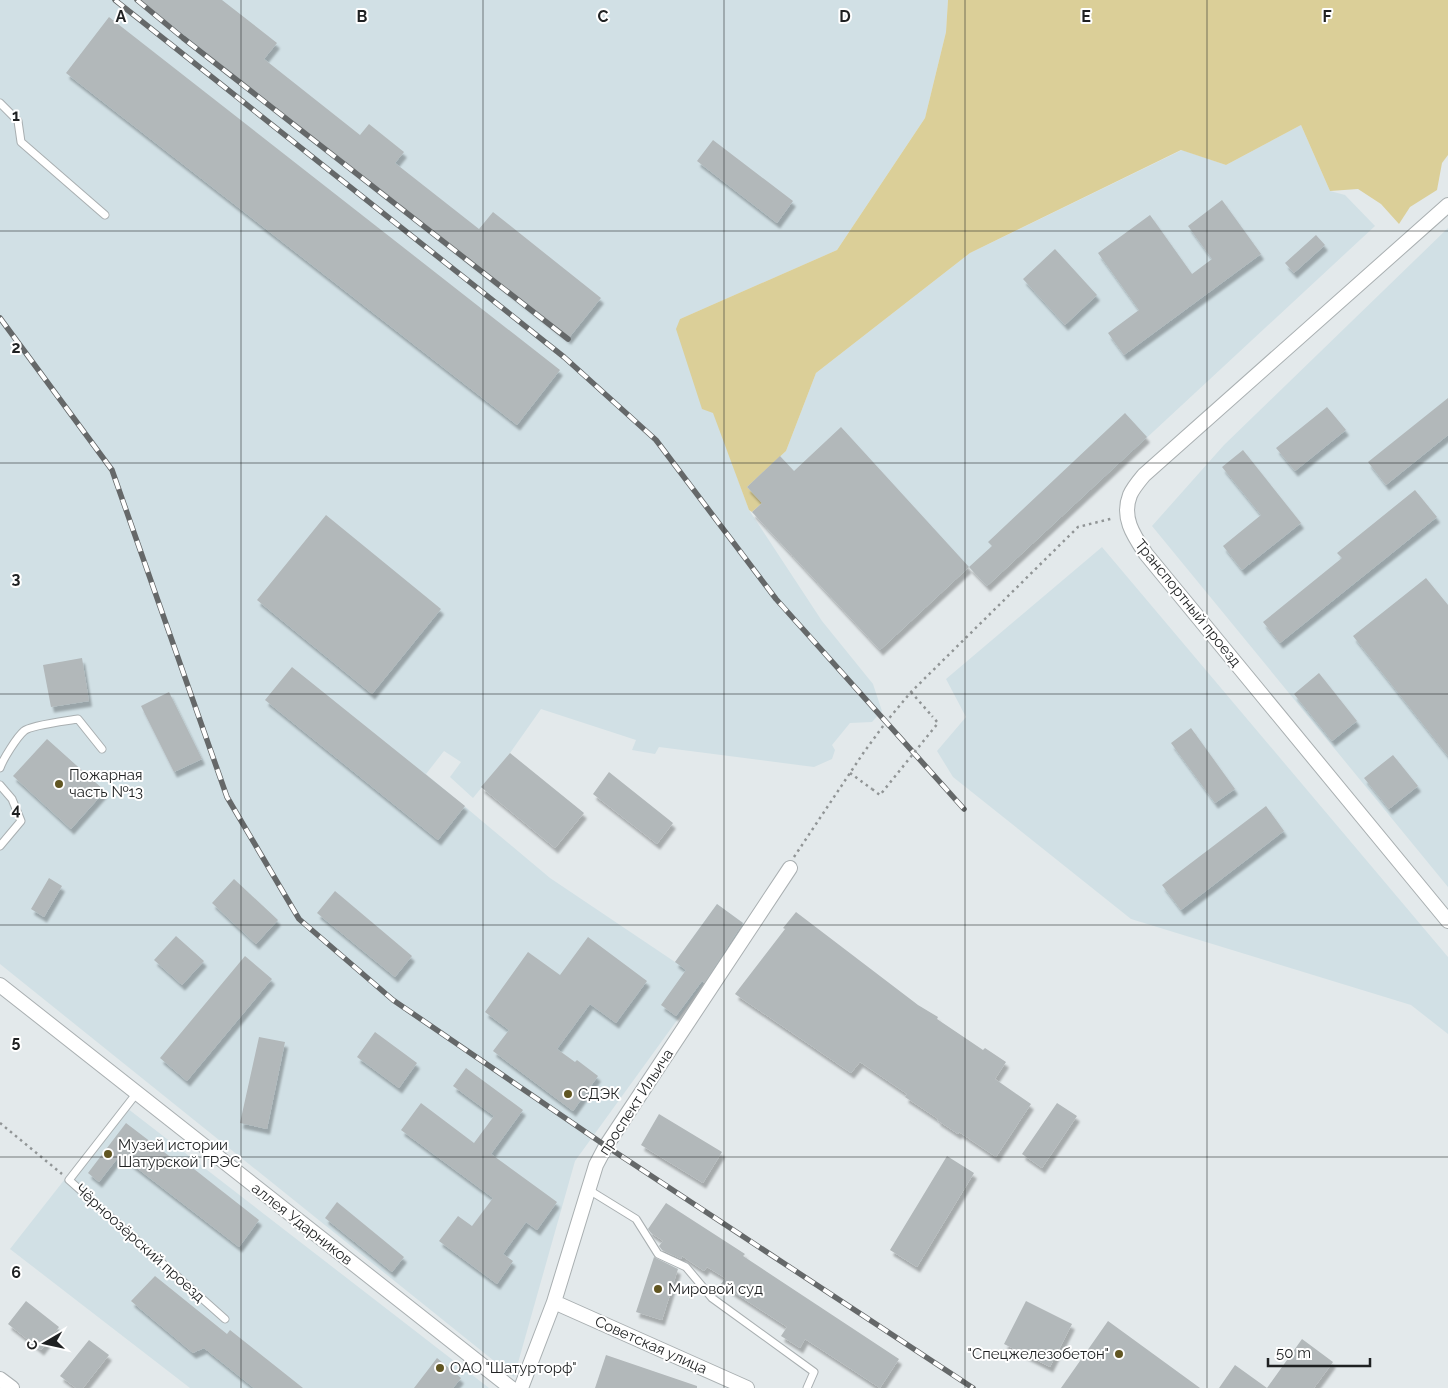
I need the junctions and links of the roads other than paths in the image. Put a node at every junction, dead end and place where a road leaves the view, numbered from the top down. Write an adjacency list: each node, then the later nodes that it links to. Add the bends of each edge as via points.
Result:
1 (0, 103): 3 (lane, via 18,122 21,142)
2 (1448, 205): 9 (street, Транспортный проезд, via 1144,475 1130,495 1126,514 1132,534 1146,554)
3 (105, 216)
4 (102, 749): 5 (lane, via 78,719 54,723 24,731)
5 (0, 768)
6 (0, 785): 7 (lane, via 12,799 21,821)
7 (0, 846)
8 (790, 868): 12 (street, проспект Ильича, via 606,1146)
9 (1448, 921)
10 (0, 985): 11 (street, аллея Ударников)
11 (136, 1094): 14 (lane, Чёрноозёрский проезд, via 69,1180); 17 (street, аллея Ударников)
12 (589, 1190): 13 (street, проспект Ильича); 20 (lane, via 636,1219 658,1254 686,1267 712,1298 814,1372)
13 (554, 1302): 18 (street, проспект Ильича); 19 (street, Советская улица)
14 (225, 1319)
15 (0, 1379): 16 (street)
16 (12, 1388)
17 (511, 1388)
18 (521, 1388)
19 (747, 1388)
20 (807, 1388)

